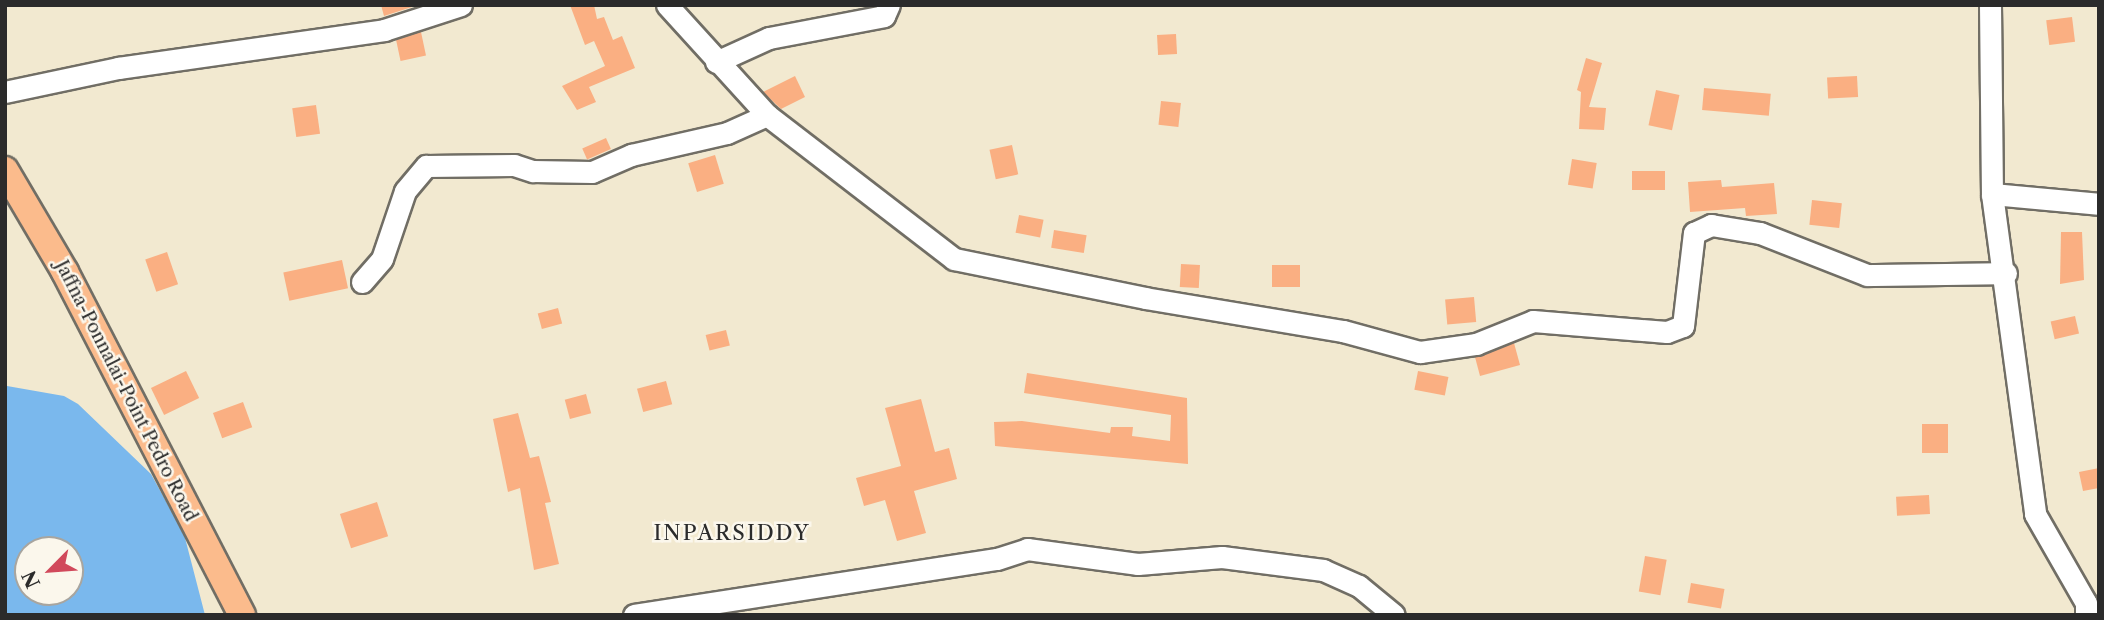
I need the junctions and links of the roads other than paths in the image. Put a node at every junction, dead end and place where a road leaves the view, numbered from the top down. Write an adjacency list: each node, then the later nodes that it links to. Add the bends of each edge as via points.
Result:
1 (461, 5): 6 (street, via 384,30 118,68)
2 (667, 5): 5 (street)
3 (889, 5): 5 (street, via 884,16 769,38)
4 (1990, 5): 9 (street)
5 (716, 62): 7 (street)
6 (5, 92)
7 (767, 116): 11 (street, via 954,259 1343,331 1420,352 1476,344 1533,321 1667,332 1683,327 1694,233 1711,225 1760,233 1867,275); 12 (street, via 727,133 631,155 592,172 533,171 514,165 426,166 405,191 382,258)
8 (5, 170): 13 (main road, Jaffna-Ponnalai-Point Pedro Road, via 65,272)
9 (1992, 194): 10 (street); 11 (street)
10 (2099, 204)
11 (2006, 273): 16 (street, via 2035,514 2086,603)
12 (362, 282)
13 (242, 615)
14 (634, 615): 15 (street, via 997,559 1027,549 1138,564 1222,557 1323,570 1359,586)
15 (1394, 615)
16 (2086, 615)

